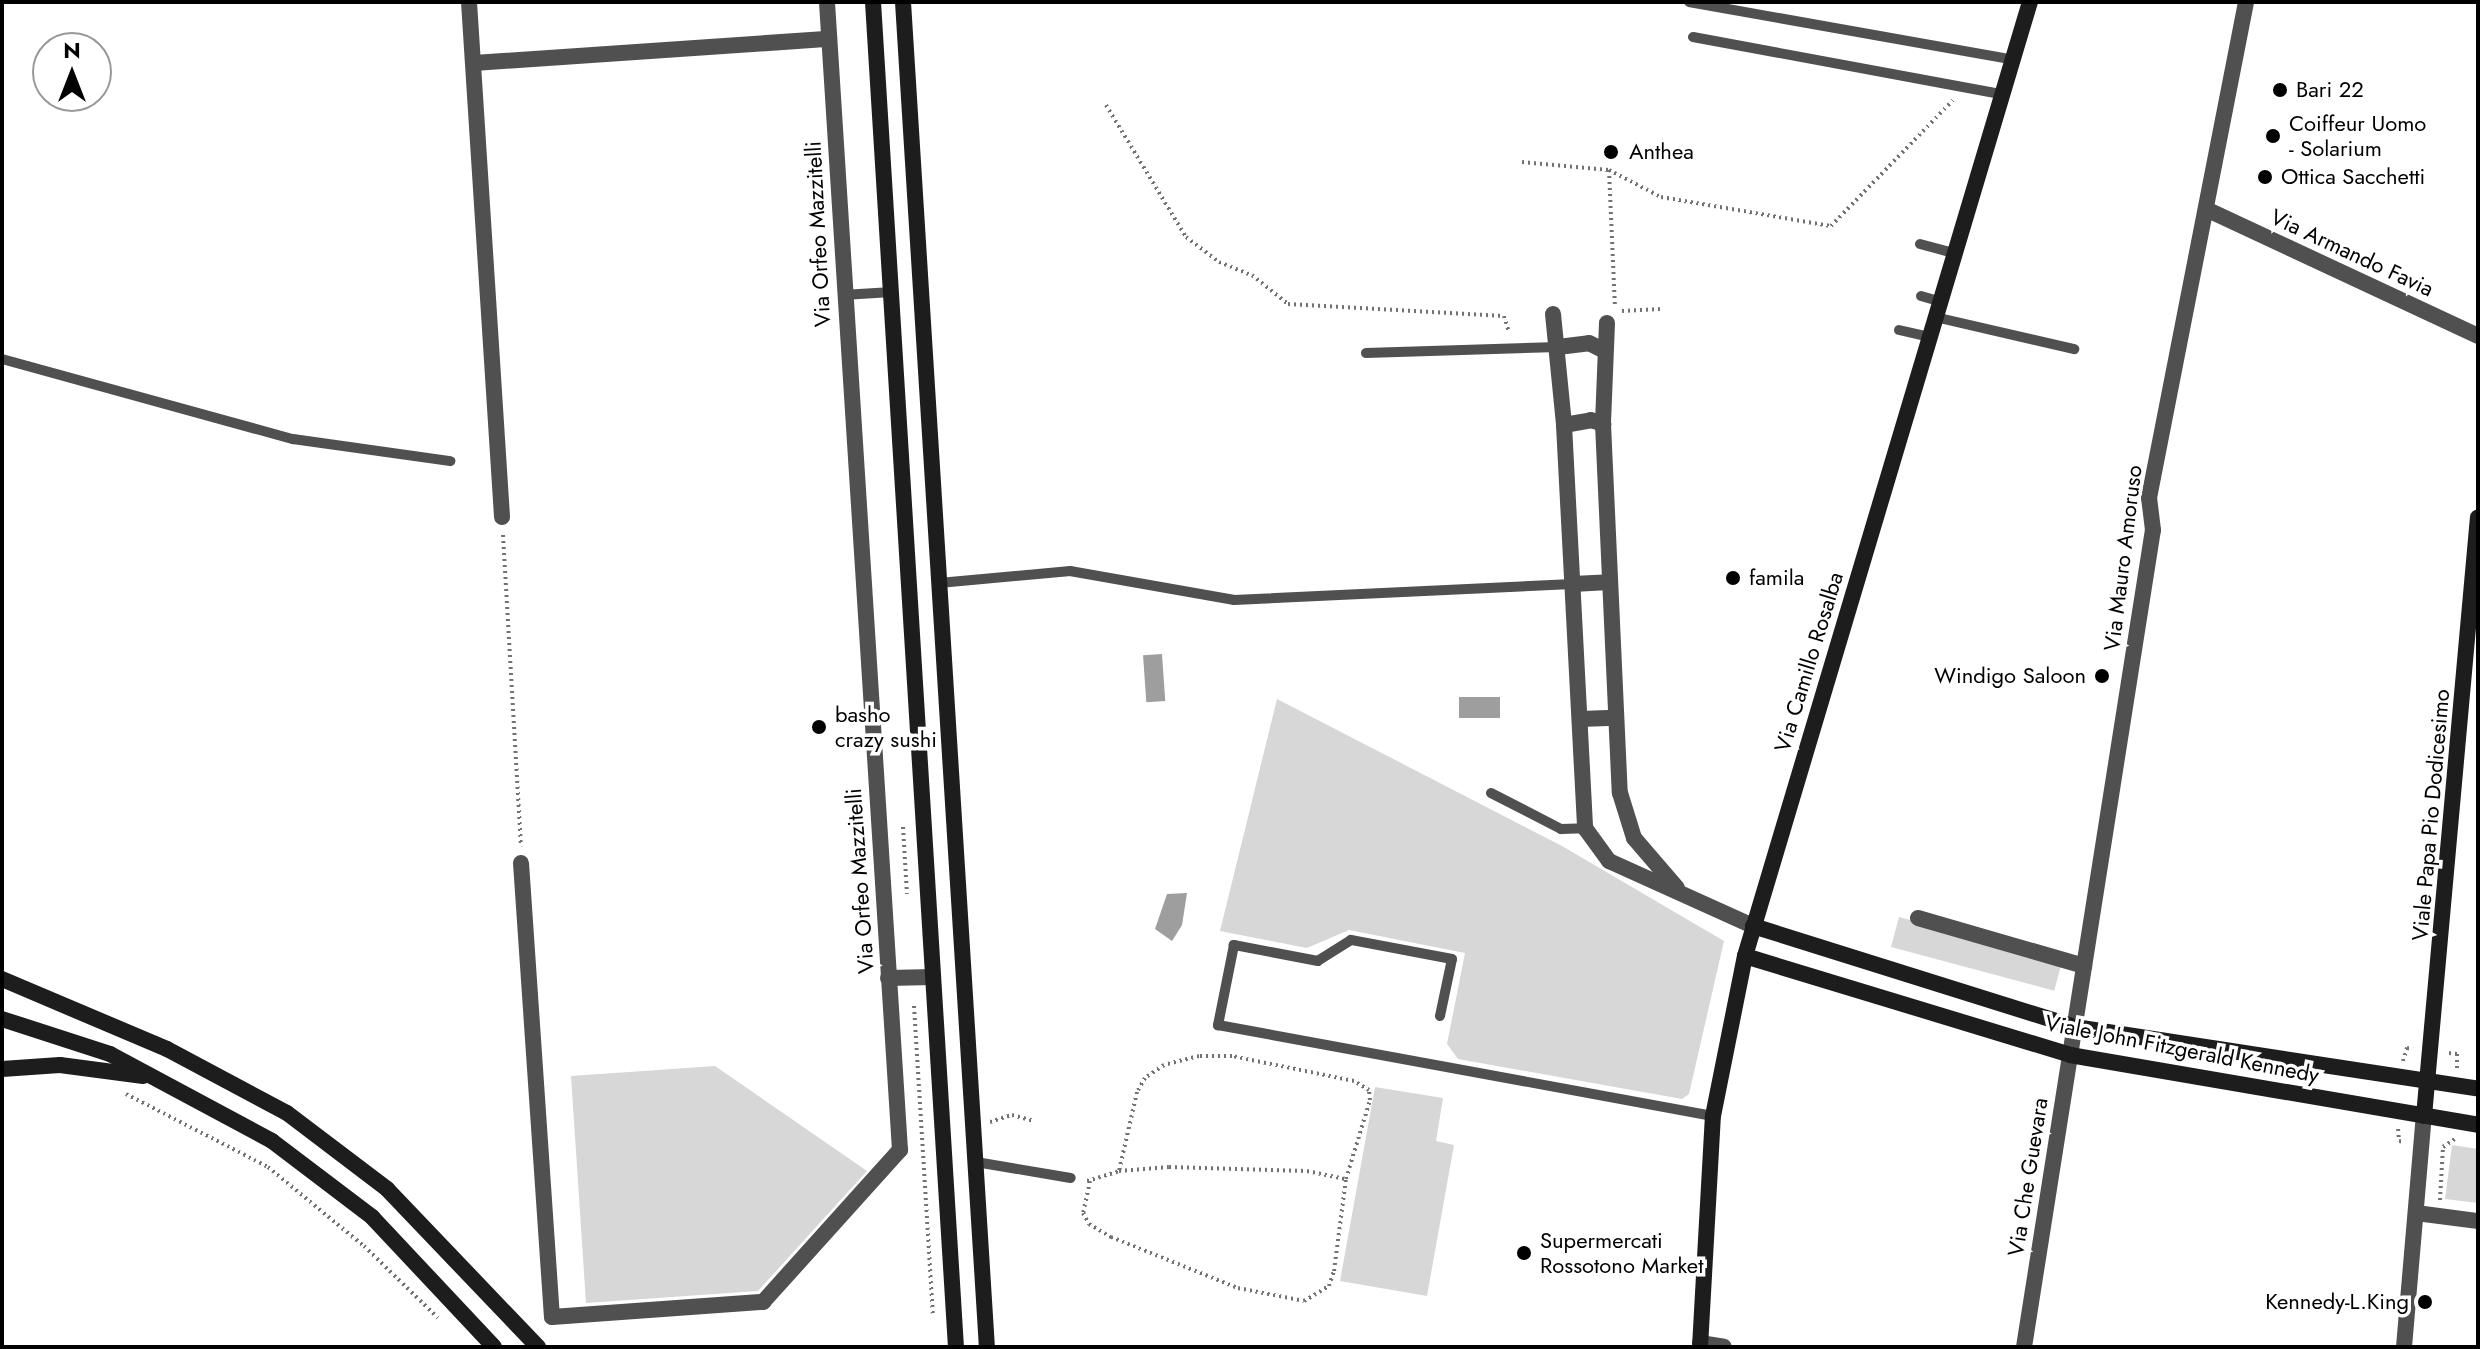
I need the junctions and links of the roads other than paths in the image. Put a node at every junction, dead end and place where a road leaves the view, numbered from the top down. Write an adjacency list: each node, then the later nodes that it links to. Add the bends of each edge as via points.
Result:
1 (469, 2): 11 (street)
2 (827, 2): 9 (street, Via Orfeo Mazzitelli)
3 (873, 2): 16 (main road)
4 (903, 2): 36 (main road)
5 (2030, 2): 10 (main road, Via Camillo Rosalba)
6 (2246, 2): 13 (street, Via Mauro Amoruso)
7 (1693, 3): 10 (lane)
8 (1693, 37): 12 (lane)
9 (829, 39): 11 (street); 17 (street, Via Orfeo Mazzitelli)
10 (2013, 60): 12 (main road, Via Camillo Rosalba)
11 (474, 63): 33 (street)
12 (2002, 94): 15 (main road, Via Camillo Rosalba)
13 (2208, 210): 23 (street, Via Armando Favia); 51 (street, Via Mauro Amoruso, via 2149,498 2153,530)
14 (1920, 244): 15 (lane)
15 (1954, 253): 19 (main road, Via Camillo Rosalba)
16 (892, 292): 17 (lane); 39 (main road)
17 (843, 295): 53 (street, Via Orfeo Mazzitelli)
18 (1921, 296): 19 (lane)
19 (1937, 309): 24 (main road, Via Camillo Rosalba); 26 (lane)
20 (1553, 314): 25 (street)
21 (1607, 323): 27 (street)
22 (1899, 330): 24 (lane)
23 (2478, 336)
24 (1929, 337): 49 (main road, Via Camillo Rosalba)
25 (1558, 347): 27 (street, via 1589,343); 28 (lane); 31 (street)
26 (2074, 349)
27 (1605, 351): 30 (street)
28 (1366, 353)
29 (2, 359): 32 (lane, via 293,439)
30 (1603, 424): 31 (street); 35 (street)
31 (1564, 425): 37 (street)
32 (450, 461)
33 (502, 517)
34 (2478, 517): 61 (main road, Viale Papa Pio Dodicesimo)
35 (1609, 582): 37 (street); 42 (street)
36 (939, 583): 37 (lane, via 1070,571 1234,600); 38 (main road)
37 (1573, 584): 43 (street)
38 (942, 628): 39 (main road); 40 (main road)
39 (912, 631): 41 (main road)
40 (946, 687): 41 (main road, via 925,684); 66 (main road)
41 (915, 689): 52 (main road)
42 (1615, 718): 43 (street); 47 (street, via 1620,793 1634,838)
43 (1580, 719): 45 (street)
44 (1491, 793): 45 (lane, via 1561,829)
45 (1585, 828): 47 (street, via 1609,861)
46 (521, 863): 53 (street, Via Orfeo Mazzitelli, via 552,1317 745,1305 763,1302 777,1290 900,1150)
47 (1678, 890): 49 (street)
48 (1918, 918): 51 (street)
49 (1753, 926): 50 (main road, Via Camillo Rosalba); 57 (main road, Viale John Fitzgerald Kennedy)
50 (1745, 956): 58 (main road, Viale John Fitzgerald Kennedy); 63 (main road, Via Camillo Rosalba)
51 (2084, 966): 57 (street, Via Mauro Amoruso)
52 (933, 977): 53 (street); 74 (main road)
53 (888, 978)
54 (2, 979): 73 (main road, via 167,1049 287,1113 387,1189)
55 (1440, 1016): 63 (lane, via 1452,959 1351,940 1318,961 1234,945 1218,1025)
56 (2, 1019): 60 (main road, via 110,1054)
57 (2075, 1027): 58 (street, Via Che Guevara); 61 (main road, Viale John Fitzgerald Kennedy)
58 (2070, 1055): 64 (main road, Viale John Fitzgerald Kennedy); 70 (street, Via Che Guevara)
59 (2, 1069): 60 (main road, via 60,1065)
60 (151, 1077): 72 (main road, via 214,1107 324,1179 415,1258)
61 (2429, 1083): 62 (main road, Viale John Fitzgerald Kennedy); 64 (main road, Viale Papa Pio Dodicesimo)
62 (2478, 1089)
63 (1713, 1116): 71 (main road, Via Camillo Rosalba)
64 (2424, 1116): 65 (main road, Viale John Fitzgerald Kennedy); 68 (street)
65 (2478, 1125)
66 (976, 1162): 67 (lane); 75 (main road)
67 (1071, 1178)
68 (2416, 1213): 69 (street); 77 (street)
69 (2478, 1221)
70 (2022, 1343)
71 (1700, 1345): 76 (street)
72 (494, 1347)
73 (538, 1347)
74 (956, 1347)
75 (987, 1347)
76 (1724, 1347)
77 (2404, 1347)

